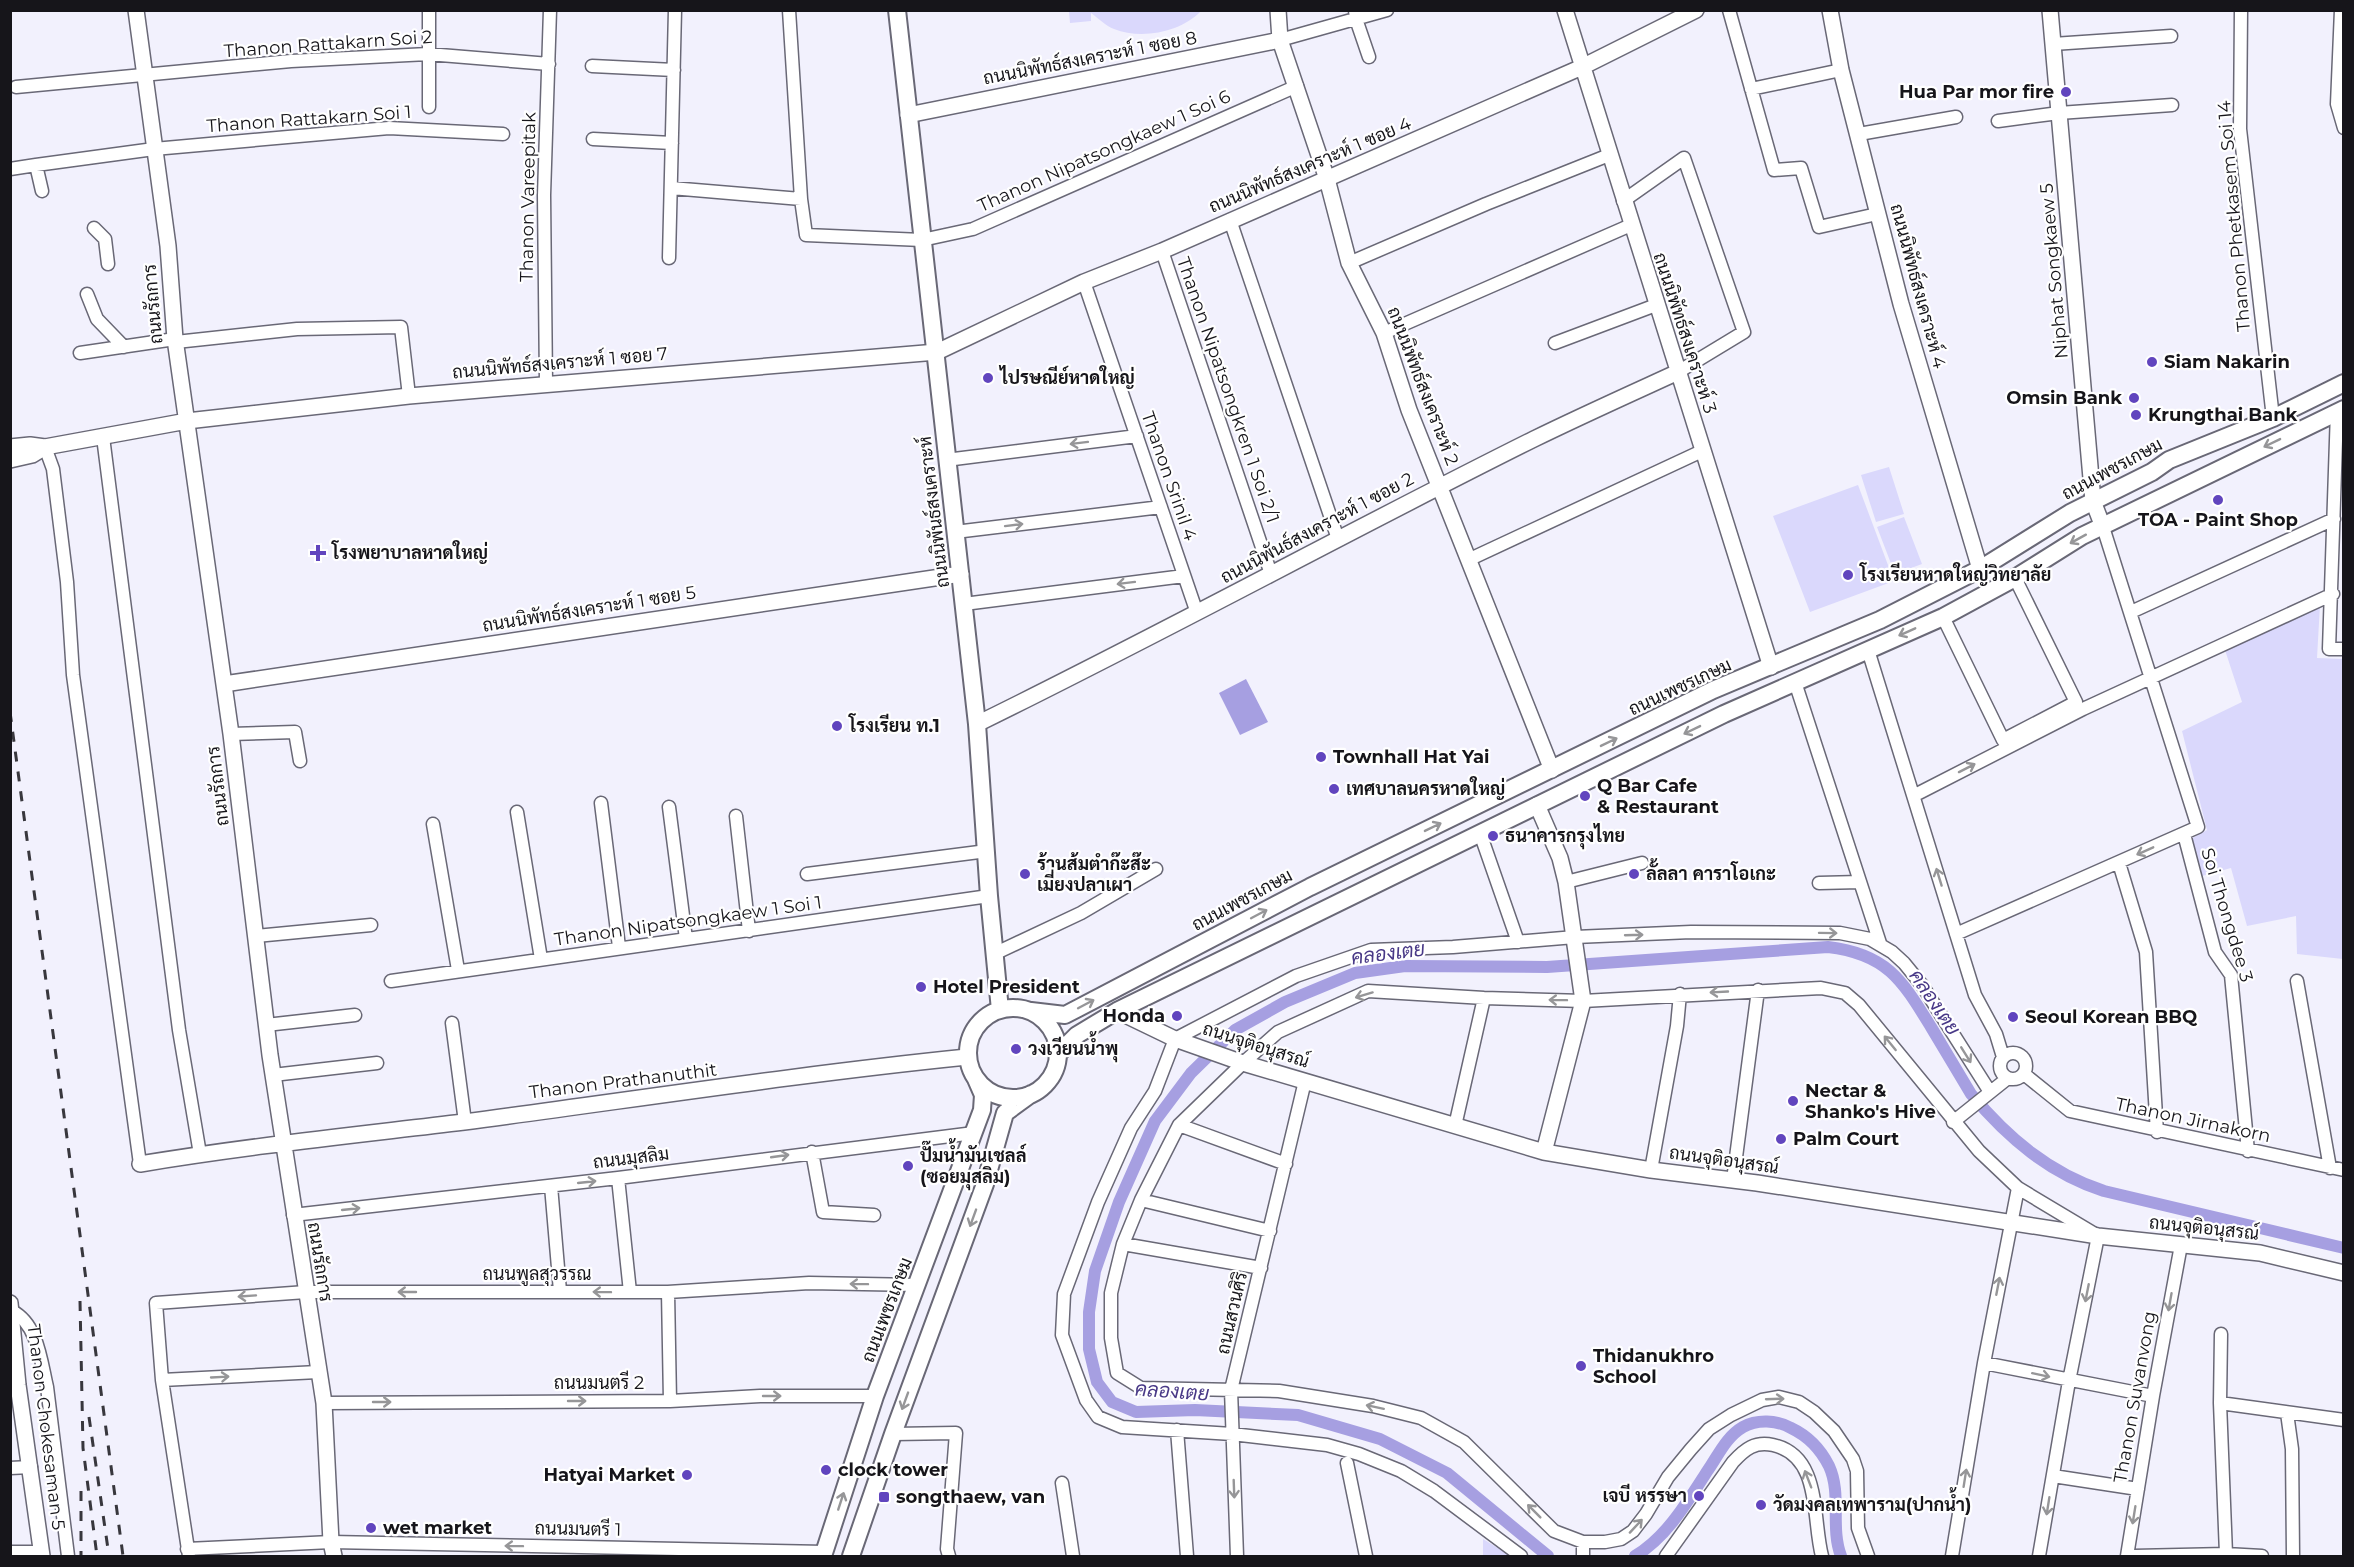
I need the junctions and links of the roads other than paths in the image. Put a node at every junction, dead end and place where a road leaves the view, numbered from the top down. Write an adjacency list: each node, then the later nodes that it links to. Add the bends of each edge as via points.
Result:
1 (136, 10): 27 (street, ถนนรัถการ)
2 (429, 10): 20 (street)
3 (550, 10): 22 (street, Thanon Vareepitak)
4 (675, 10): 25 (street)
5 (789, 10): 49 (street)
6 (897, 10): 34 (main road, ถนนนิพันธ์สงเคราะห์)
7 (1278, 10): 18 (street, ถนนนิพัทธ์สงเคราะห์ 2)
8 (1388, 10): 16 (street)
9 (1565, 10): 24 (street, ถนนนิพัทธ์สงเคราะห์ 3)
10 (1696, 10): 24 (street, ถนนนิพัทธ์สงเคราะห์ 1 ซอย 4)
11 (1729, 10): 30 (street)
12 (1830, 10): 26 (street, ถนนนิพัทธ์สงเคราะห์ 4)
13 (2050, 10): 19 (street, Niphat Songkaew 5)
14 (2241, 10): 74 (street, Thanon Phetkasem Soi 14, via 2240,129)
15 (2340, 10): 37 (street, via 2337,104)
16 (1355, 15): 18 (street); 21 (street)
17 (2171, 36): 19 (street)
18 (1280, 40): 28 (street, ถนนนิพัทธ์สงเคราะห์ 2); 34 (street, ถนนนิพัทธ์สงเคราะห์ 1 ซอย 8)
19 (2053, 44): 33 (street, Niphat Songkaew 5)
20 (428, 54): 22 (street, Thanon Rattakarn Soi 2); 27 (street, Thanon Rattakarn Soi 2, via 291,61); 32 (street)
21 (1369, 57)
22 (549, 64): 70 (street, Thanon Vareepitak, via 544,195)
23 (592, 66): 25 (street)
24 (1582, 68): 43 (street, ถนนนิพัทธ์สงเคราะห์ 3); 46 (street, ถนนนิพัทธ์สงเคราะห์ 1 ซอย 4)
25 (674, 70): 41 (street)
26 (1841, 70): 30 (street); 39 (street, ถนนนิพัทธ์สงเคราะห์ 4)
27 (145, 76): 29 (street, Thanon Rattakarn Soi 2); 42 (street, ถนนรัถการ)
28 (1297, 86): 46 (street, ถนนนิพัทธ์สงเคราะห์ 2); 55 (street, Thanon Nipatsongkaew 1 Soi 6, via 973,229)
29 (16, 87)
30 (1751, 89): 51 (street, via 1774,170 1801,168 1819,228)
31 (2172, 105): 33 (street)
32 (429, 107)
33 (2059, 113): 36 (street); 84 (street, Niphat Songkaew 5)
34 (908, 115): 55 (main road, ถนนนิพันธ์สงเคราะห์)
35 (1956, 117): 39 (street)
36 (1998, 121)
37 (2343, 128)
38 (503, 134): 42 (street, Thanon Rattakarn Soi 1, via 389,128)
39 (1858, 134): 51 (street, ถนนนิพัทธ์สงเคราะห์ 4)
40 (593, 139): 41 (street)
41 (672, 143): 47 (street)
42 (154, 149): 44 (street, Thanon Rattakarn Soi 1); 64 (street, ถนนรัถการ)
43 (1609, 155): 50 (street, ถนนนิพัทธ์สงเคราะห์ 3); 59 (street)
44 (36, 165): 45 (street, Thanon Rattakarn Soi 1); 48 (street)
45 (10, 169)
46 (1327, 179): 52 (street, ถนนนิพัทธ์สงเคราะห์ 1 ซอย 4); 59 (street, ถนนนิพัทธ์สงเคราะห์ 2)
47 (671, 188): 49 (street); 57 (street)
48 (42, 191)
49 (801, 199): 55 (street, Thanon Nipatsongkaew 1 Soi 6, via 806,236)
50 (1623, 201): 53 (street, ถนนนิพัทธ์สงเคราะห์ 3); 69 (street, via 1684,158 1744,332)
51 (1877, 214): 91 (street, ถนนนิพัทธ์สงเคราะห์ 4)
52 (1230, 220): 56 (street, ถนนนิพัทธ์สงเคราะห์ 1 ซอย 4); 89 (street)
53 (1631, 225): 62 (street, ถนนนิพัทธ์สงเคราะห์ 3); 63 (street)
54 (94, 228): 58 (street, via 105,239)
55 (922, 240): 67 (main road, ถนนนิพันธ์สงเคราะห์)
56 (1162, 251): 60 (street, ถนนนิพัทธ์สงเคราะห์ 1 ซอย 4); 93 (street, Thanon Nipatsongkren 1 Soi 2/1)
57 (669, 258)
58 (108, 264)
59 (1349, 264): 63 (street, ถนนนิพัทธ์สงเคราะห์ 2)
60 (1084, 282): 67 (street, ถนนนิพัทธ์สงเคราะห์ 1 ซอย 4); 77 (street, Thanon Srinil 4)
61 (87, 294): 66 (street, via 97,320)
62 (1656, 305): 65 (street); 69 (street, ถนนนิพัทธ์สงเคราะห์ 3)
63 (1384, 333): 83 (street, ถนนนิพัทธ์สงเคราะห์ 2, via 1409,410)
64 (176, 340): 66 (street); 72 (street, via 297,328 401,327); 75 (street, ถนนรัถการ)
65 (1555, 343)
66 (124, 347): 68 (street)
67 (937, 352): 70 (street, ถนนนิพัทธ์สงเคราะห์ 1 ซอย 7); 82 (main road, ถนนนิพันธ์สงเคราะห์)
68 (80, 353)
69 (1678, 372): 80 (street, ถนนนิพัทธ์สงเคราะห์ 3); 83 (street, ถนนนิพันธ์สงเคราะห์ 1 ซอย 2)
70 (546, 383): 72 (street, ถนนนิพัทธ์สงเคราะห์ 1 ซอย 7)
71 (2343, 383): 74 (main road, ถนนเพชรเกษม)
72 (409, 396): 75 (street, ถนนนิพัทธ์สงเคราะห์ 1 ซอย 7)
73 (2340, 410): 86 (street); 87 (main road, one-way to 87)
74 (2272, 418): 84 (main road, ถนนเพชรเกษม, via 2169,460)
75 (187, 421): 76 (street, ถนนนิพัทธ์สงเคราะห์ 1 ซอย 7); 106 (street, ถนนรัถการ)
76 (103, 436): 79 (street, ถนนนิพัทธ์สงเคราะห์ 1 ซอย 7); 179 (street, via 179,1030)
77 (1137, 436): 82 (street, one-way to 82); 85 (street, Thanon Srinil 4)
78 (10, 447): 79 (street)
79 (45, 447): 81 (street); 180 (street, via 53,469 67,582 73,675)
80 (1702, 451): 90 (street); 103 (street, ถนนนิพัทธ์สงเคราะห์ 3)
81 (10, 460)
82 (946, 460): 88 (main road, ถนนนิพันธ์สงเคราะห์)
83 (1441, 486): 89 (street, ถนนนิพันธ์สงเคราะห์ 1 ซอย 2); 90 (street, ถนนนิพัทธ์สงเคราะห์ 2)
84 (2093, 501): 87 (street, Niphat Songkaew 5); 91 (main road, ถนนเพชรเกษม)
85 (1161, 507): 88 (street, one-way to 85); 94 (street, Thanon Srinil 4)
86 (2334, 519): 96 (street); 98 (street)
87 (2103, 527): 95 (main road, one-way to 95); 98 (street)
88 (956, 532): 92 (main road, ถนนนิพันธ์สงเคราะห์)
89 (1338, 539): 93 (street, ถนนนิพันธ์สงเคราะห์ 1 ซอย 2)
90 (1468, 560): 112 (street, ถนนนิพัทธ์สงเคราะห์ 2)
91 (1980, 569): 103 (main road, ถนนเพชรเกษม, via 1880,620)
92 (961, 574): 97 (main road, ถนนนิพันธ์สงเคราะห์); 106 (street, ถนนนิพัทธ์สงเคราะห์ 1 ซอย 5)
93 (1271, 574): 99 (street, ถนนนิพันธ์สงเคราะห์ 1 ซอย 2)
94 (1185, 576): 97 (street, one-way to 97); 99 (street, Thanon Srinil 4)
95 (2015, 578): 100 (main road); 100 (street, via 2076,702 2003,740)
96 (2333, 594): 101 (street, via 2329,649); 104 (street)
97 (964, 604): 109 (main road, ถนนนิพันธ์สงเคราะห์)
98 (2131, 612): 104 (street)
99 (1197, 613): 109 (street, ถนนนิพันธ์สงเคราะห์ 1 ซอย 2)
100 (1942, 617): 102 (main road, one-way to 102)
101 (2343, 649)
102 (1868, 650): 105 (main road); 113 (street)
103 (1771, 667): 107 (main road, ถนนเพชรเกษม)
104 (2153, 679): 113 (street, one-way to 104); 121 (street, via 2198,827)
105 (1795, 682): 108 (main road); 128 (street)
106 (224, 684): 110 (street, ถนนรัถการ)
107 (1713, 690): 108 (main road); 112 (main road, ถนนเพชรเกษม, one-way to 107)
108 (1724, 714): 115 (main road, one-way to 115)
109 (977, 724): 122 (main road, ถนนนิพันธ์สงเคราะห์)
110 (231, 734): 111 (street, via 296,732); 136 (street, ถนนรัถการ)
111 (300, 761)
112 (1552, 770): 130 (main road, ถนนเพชรเกษม, one-way to 112)
113 (1915, 795): 135 (street, one-way to 113)
114 (601, 803): 141 (street)
115 (1537, 805): 120 (main road); 127 (street)
116 (669, 807): 138 (street)
117 (517, 812): 143 (street)
118 (736, 816): 134 (street)
119 (433, 824): 144 (street)
120 (1480, 833): 132 (main road); 139 (street)
121 (2184, 834): 124 (street, one-way to 124); 176 (street, Soi Thongdee 3, via 2216,951 2231,975)
122 (987, 851): 126 (street); 131 (main road, ถนนนิพันธ์สงเคราะห์)
123 (1642, 863): 127 (street)
124 (2119, 863): 135 (street); 174 (street, via 2146,952)
125 (1156, 869): 142 (street, via 1081,913)
126 (807, 874)
127 (1566, 882): 137 (street)
128 (1860, 882): 129 (street); 140 (street)
129 (1820, 883)
130 (1310, 887): 132 (main road); 152 (main road, ถนนเพชรเกษม, one-way to 130, via 1065,1015)
131 (989, 896): 134 (street, Thanon Nipatsongkaew 1 Soi 1); 142 (main road, ถนนนิพันธ์สงเคราะห์)
132 (1322, 911): 153 (main road)
133 (370, 925): 136 (street)
134 (749, 931): 138 (street, Thanon Nipatsongkaew 1 Soi 1)
135 (1956, 934): 162 (street, via 1976,995)
136 (256, 936): 156 (street, ถนนรัถการ)
137 (1575, 937): 139 (street); 140 (street, one-way to 140, via 1691,932 1840,933); 150 (street)
138 (686, 939): 141 (street, Thanon Nipatsongkaew 1 Soi 1)
139 (1518, 942): 157 (street, via 1371,950 1296,976)
140 (1880, 943): 167 (street, one-way to 167, via 1917,979)
141 (619, 947): 143 (street, Thanon Nipatsongkaew 1 Soi 1)
142 (996, 953): 151 (main road, ถนนนิพันธ์สงเคราะห์)
143 (541, 959): 144 (street, Thanon Nipatsongkaew 1 Soi 1)
144 (458, 970): 145 (street, Thanon Nipatsongkaew 1 Soi 1)
145 (391, 981)
146 (2297, 981): 182 (street)
147 (1758, 990): 148 (street, one-way to 148); 169 (street, one-way to 147, via 1852,998 1838,990 1821,988); 186 (street)
148 (1680, 994): 150 (street); 183 (street)
149 (1484, 998): 150 (street, one-way to 149); 161 (street, one-way to 161, via 1368,991 1278,1032); 172 (street)
150 (1583, 1001): 178 (street)
151 (1000, 1010): 152 (main road); 159 (main road, via 988,1015 973,1030)
152 (1031, 1011): 158 (main road, via 1051,1029)
153 (1117, 1011): 157 (street, ถนนจุติอนุสรณ์); 158 (main road, via 1077,1035)
154 (355, 1015): 156 (street)
155 (452, 1023): 170 (street)
156 (266, 1025): 164 (street, ถนนรัถการ)
157 (1175, 1039): 161 (street, ถนนจุติอนุสรณ์); 219 (street, via 1155,1091 1131,1128 1098,1202 1064,1294 1062,1335 1086,1400 1098,1417 1122,1427)
158 (1058, 1054): 168 (main road, via 1050,1078)
159 (967, 1057): 165 (main road); 170 (street, Thanon Prathanuthit)
160 (377, 1063): 164 (street)
161 (1243, 1063): 166 (street, ถนนจุติอนุสรณ์); 171 (street)
162 (2007, 1064): 163 (street, Thanon Jirnakorn, via 2023,1057); 163 (street, via 2017,1079); 167 (street)
163 (2026, 1069): 174 (street, Thanon Jirnakorn, via 2070,1111)
164 (273, 1075): 175 (street, ถนนรัถการ)
165 (976, 1080): 168 (main road, via 1001,1097); 173 (main road, ถนนเพชรเกษม, via 983,1095)
166 (1305, 1081): 172 (street, ถนนจุติอนุสรณ์); 181 (street, ถนนสวนศิริ)
167 (1990, 1092): 169 (street)
168 (1031, 1094): 221 (main road, one-way to 221, via 1005,1113 986,1184)
169 (1956, 1119): 188 (street, via 1979,1150)
170 (465, 1122): 175 (street, Thanon Prathanuthit)
171 (1179, 1125): 181 (street); 189 (street)
172 (1455, 1126): 178 (street, ถนนจุติอนุสรณ์)
173 (974, 1132): 177 (street, ถนนมุสลิม); 199 (main road, ถนนเพชรเกษม)
174 (2157, 1132): 176 (street, Thanon Jirnakorn)
175 (283, 1143): 179 (street, Thanon Prathanuthit); 190 (street, ถนนรัถการ)
176 (2248, 1151): 182 (street, Thanon Jirnakorn)
177 (812, 1152): 185 (street, ถนนมุสลิม, one-way to 177); 191 (street, via 823,1212)
178 (1544, 1152): 183 (street, ถนนจุติอนุสรณ์)
179 (200, 1154): 180 (street, Thanon Prathanuthit)
180 (140, 1164)
181 (1286, 1164): 193 (street, ถนนสวนศิริ)
182 (2330, 1168): 184 (street, Thanon Jirnakorn)
183 (1651, 1170): 186 (street, ถนนจุติอนุสรณ์)
184 (2343, 1170)
185 (618, 1178): 187 (street, ถนนมุสลิม, one-way to 185); 202 (street)
186 (1733, 1180): 192 (street, ถนนจุติอนุสรณ์)
187 (551, 1186): 190 (street, ถนนมุสลิม, one-way to 187); 200 (street)
188 (2018, 1188): 192 (street); 194 (street)
189 (1141, 1200): 193 (street); 195 (street)
190 (293, 1215): 201 (street, ถนนรัถการ)
191 (874, 1215)
192 (2010, 1223): 194 (street, ถนนจุติอนุสรณ์); 206 (street, one-way to 192)
193 (1270, 1231): 197 (street, ถนนสวนศิริ)
194 (2098, 1236): 196 (street, ถนนจุติอนุสรณ์); 209 (street, one-way to 209)
195 (1123, 1244): 197 (street); 211 (street, via 1111,1293 1111,1338 1117,1373 1141,1388)
196 (2181, 1245): 198 (street, ถนนจุติอนุสรณ์, via 2260,1253); 213 (street, Thanon Suvanvong, one-way to 213)
197 (1261, 1268): 211 (street, ถนนสวนศิริ)
198 (2343, 1273)
199 (918, 1285): 203 (street, ถนนพูลสุวรรณ, one-way to 203, via 809,1283); 212 (main road, ถนนเพชรเกษม)
200 (560, 1291): 201 (street, ถนนพูลสุวรรณ, one-way to 201); 202 (street, ถนนพูลสุวรรณ, one-way to 200)
201 (306, 1292): 207 (street, ถนนรัถการ); 208 (street, ถนนพูลสุวรรณ, one-way to 208, via 156,1303)
202 (630, 1292): 203 (street, ถนนพูลสุวรรณ)
203 (668, 1292): 214 (street)
204 (11, 1307): 210 (street, Thanon Chokesaman 5); 235 (street, via 29,1326 43,1370)
205 (2221, 1334): 216 (street)
206 (1984, 1363): 209 (street, one-way to 209); 246 (street, one-way to 206)
207 (318, 1372): 208 (street, one-way to 207); 215 (street, ถนนรัถการ)
208 (162, 1380): 231 (street)
209 (2069, 1381): 213 (street); 225 (street)
210 (14, 1384): 223 (street, Thanon Chokesaman 5)
211 (1231, 1392): 220 (street, ถนนสวนศิริ); 229 (street, one-way to 211, via 1554,1530 1464,1442 1421,1418 1374,1406 1279,1391)
212 (875, 1395): 214 (street, ถนนมนตรี 2, one-way to 212); 233 (main road, ถนนเพชรเกษม, one-way to 212)
213 (2153, 1395): 227 (street, Thanon Suvanvong)
214 (670, 1401): 215 (street, ถนนมนตรี 2, one-way to 214)
215 (324, 1403): 228 (street, ถนนรัถการ)
216 (2220, 1403): 217 (street); 234 (street)
217 (2287, 1413): 218 (street); 251 (street, via 2292,1449)
218 (2343, 1420)
219 (1176, 1430): 220 (street); 239 (street)
220 (1232, 1433): 240 (street, ถนนสวนศิริ, one-way to 240); 242 (street, via 1327,1445 1401,1471)
221 (893, 1434): 236 (main road); 237 (street, via 956,1433)
222 (1347, 1463): 241 (street)
223 (31, 1467): 224 (street); 232 (street, Thanon Chokesaman 5)
224 (10, 1468)
225 (2053, 1476): 227 (street); 247 (street, one-way to 247)
226 (1062, 1483): 238 (street)
227 (2138, 1489): 248 (street, Thanon Suvanvong, one-way to 248)
228 (332, 1549): 231 (street, ถนนมนตรี 1); 233 (street, ถนนมนตรี 1, one-way to 228)
229 (1583, 1551): 245 (street, one-way to 245, via 1621,1539 1638,1525 1668,1477 1709,1430 1748,1406 1779,1397 1814,1412 1834,1431 1853,1459 1857,1471 1858,1528)
230 (10, 1552): 232 (street)
231 (188, 1552)
232 (42, 1554)
233 (824, 1554)
234 (2226, 1554): 249 (street); 250 (street)
235 (68, 1557)
236 (851, 1557)
237 (949, 1557)
238 (1073, 1557)
239 (1187, 1557)
240 (1237, 1557)
241 (1366, 1557)
242 (1521, 1557)
243 (1666, 1557): 244 (street, one-way to 243, via 1807,1473 1791,1451 1762,1443 1746,1449 1733,1462)
244 (1822, 1557)
245 (1868, 1557)
246 (1952, 1557)
247 (2039, 1557)
248 (2127, 1557)
249 (2134, 1557)
250 (2262, 1557)
251 (2293, 1557)

